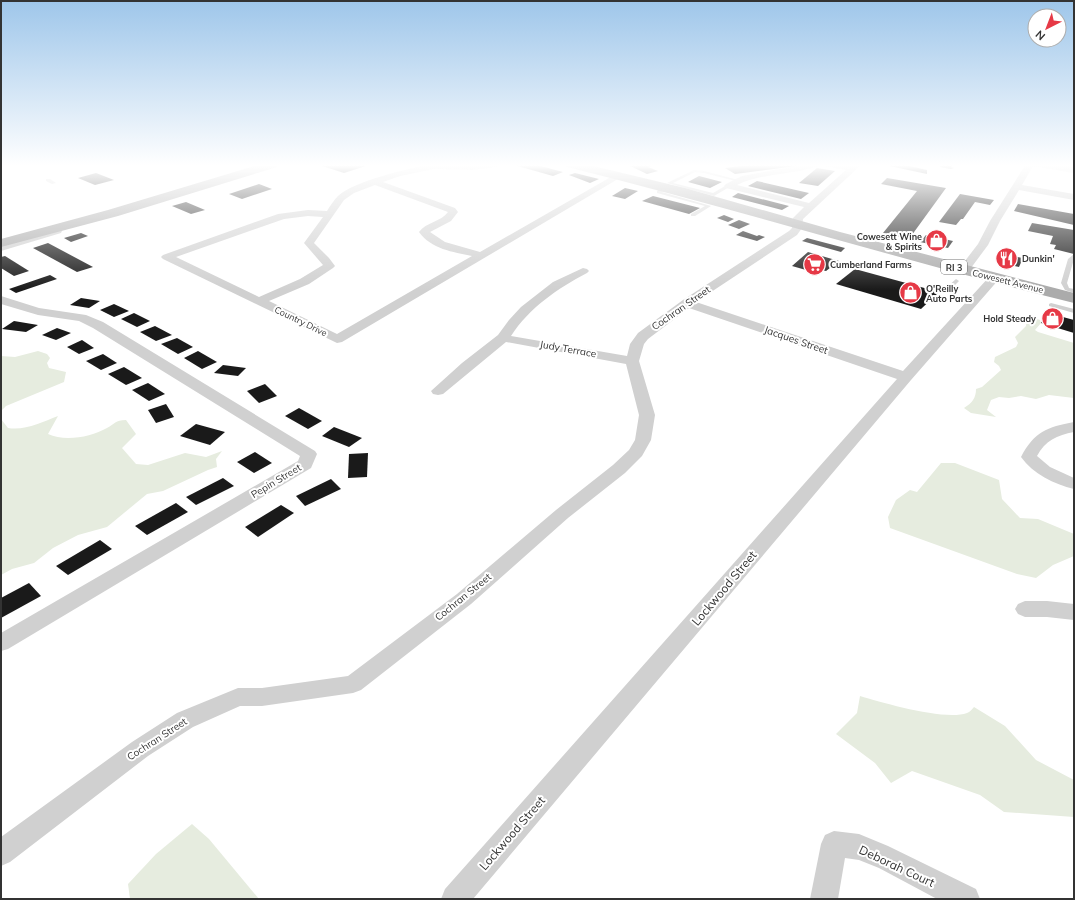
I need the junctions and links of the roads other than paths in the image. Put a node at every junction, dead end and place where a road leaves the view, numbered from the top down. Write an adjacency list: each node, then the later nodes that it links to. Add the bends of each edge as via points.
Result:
1 (124, 206): 15 (main road)
2 (129, 206): 12 (main road)
3 (335, 206): 10 (street)
4 (441, 206): 19 (street, via 453,212 450,217 427,229 424,232 426,236 446,246)
5 (566, 206): 19 (street, Country Drive)
6 (710, 206): 11 (lane)
7 (722, 206): 13 (main road, Cowesett Avenue / RI 3)
8 (810, 206): 13 (street, Cochran Street, via 797,220)
9 (1005, 206): 22 (street, via 984,245)
10 (329, 214): 28 (street, via 309,243 312,250 328,262 329,266 322,272); 28 (street, Country Drive, via 282,216 167,257)
11 (693, 215)
12 (100, 217): 17 (main road); 18 (street)
13 (797, 225): 22 (main road, Cowesett Avenue / RI 3); 29 (street, Cochran Street, via 793,233)
14 (1, 231): 15 (main road)
15 (22, 231): 16 (main road)
16 (1, 237)
17 (1, 243)
18 (1, 248)
19 (479, 255): 28 (street, Country Drive, via 337,339)
20 (1074, 256): 25 (lane, via 1064,283 1067,289)
21 (583, 270): 32 (street, via 557,284 525,310)
22 (960, 275): 23 (main road, Cowesett Avenue / RI 3); 24 (lane)
23 (994, 278): 26 (main road, Cowesett Avenue / RI 3); 34 (street, Lockwood Street)
24 (949, 288)
25 (1074, 291)
26 (1074, 298)
27 (1, 300): 40 (street, Pepin Street, via 38,311 82,318 98,325 309,454 305,464)
28 (259, 301)
29 (687, 303): 33 (street, Cochran Street, via 643,336 637,344); 34 (street, Jacques Street)
30 (1051, 305): 31 (lane)
31 (1074, 311)
32 (503, 338): 33 (street, Judy Terrace); 35 (street)
33 (632, 361): 41 (street, Cochran Street, via 647,416 643,440 636,453 464,599 353,684 238,697 185,720 140,749)
34 (906, 377): 42 (street, Lockwood Street)
35 (438, 391)
36 (1074, 427): 37 (street, via 1044,436 1035,444 1030,457 1036,466 1047,473)
37 (1074, 484)
38 (1025, 608): 39 (street)
39 (1074, 612)
40 (1, 643)
41 (1, 853)
42 (455, 899)
43 (824, 899): 44 (street, Deborah Court, via 834,844 859,847 888,859)
44 (966, 899)

